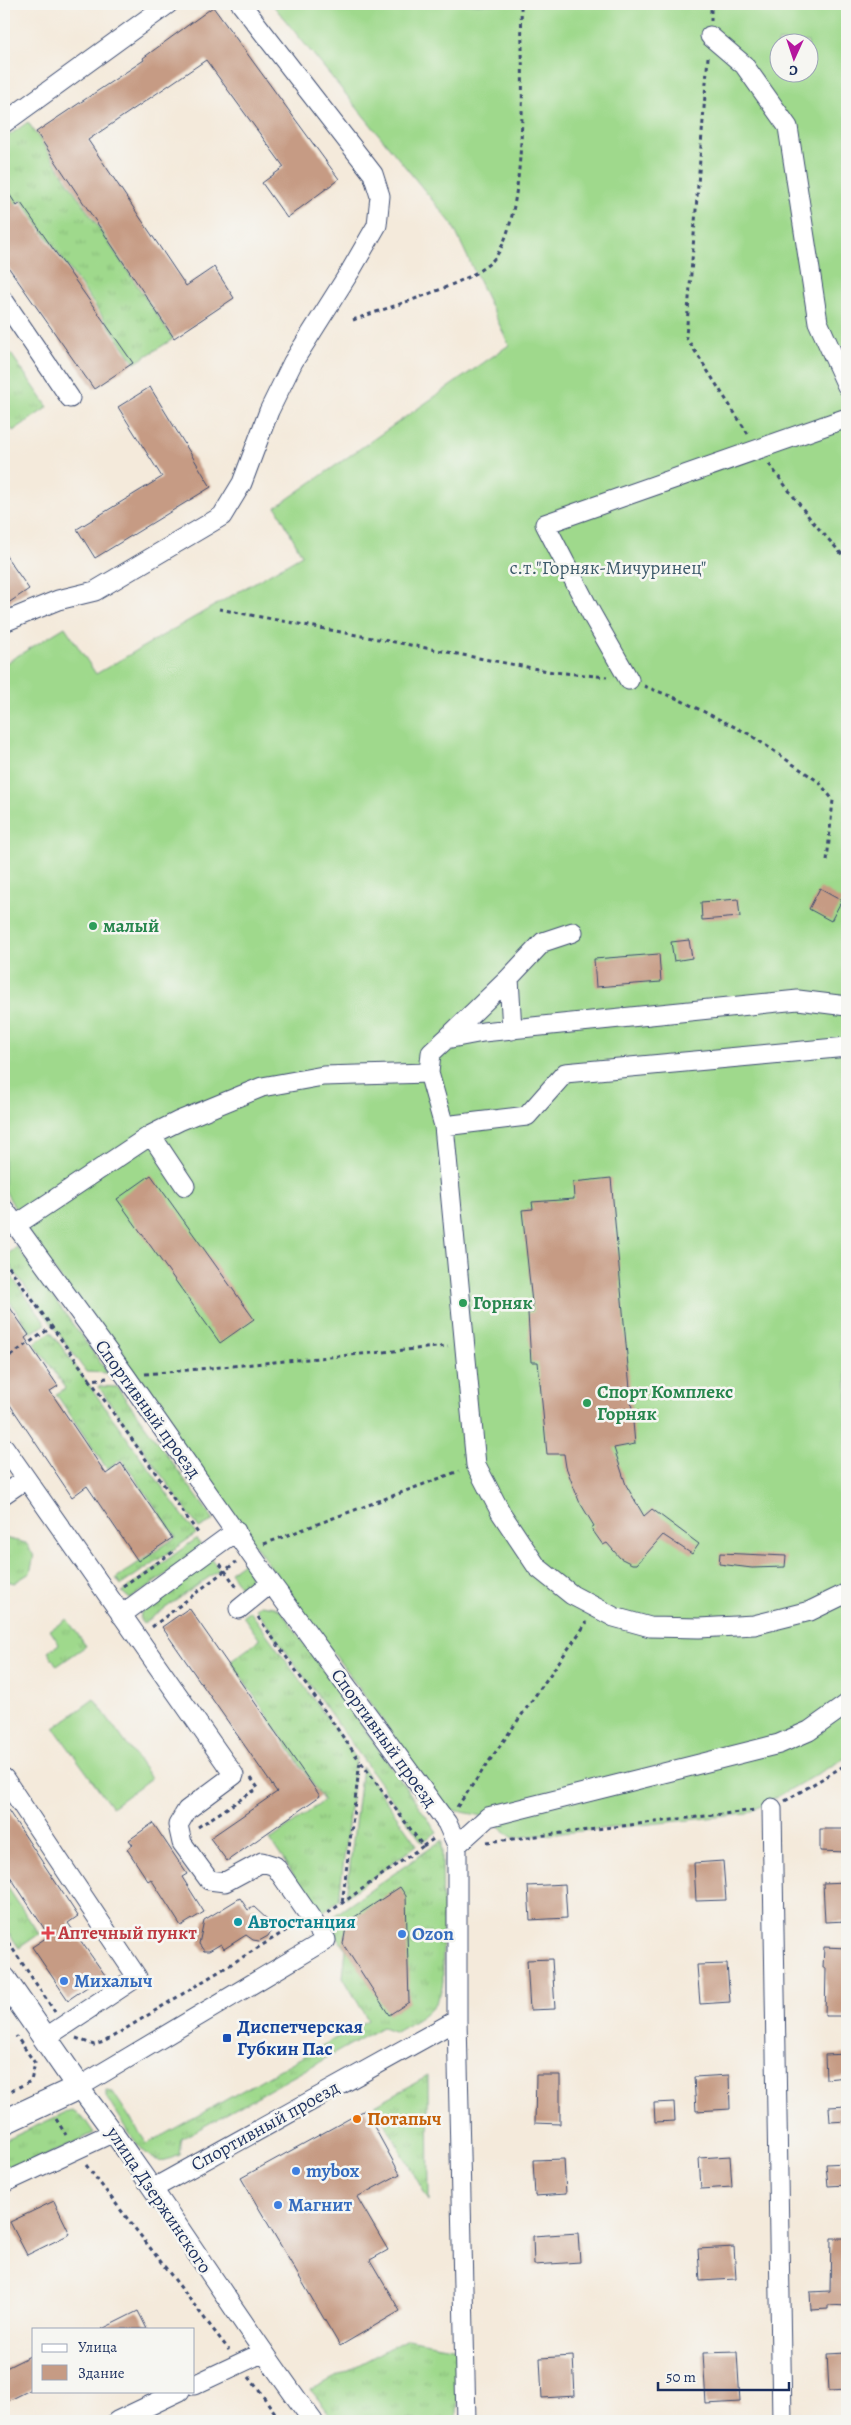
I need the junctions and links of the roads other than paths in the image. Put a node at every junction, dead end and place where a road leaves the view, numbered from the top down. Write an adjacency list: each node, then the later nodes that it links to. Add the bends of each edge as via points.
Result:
1 (168, 4): 4 (street)
2 (241, 4): 9 (street, via 373,174 380,196 377,225 293,362 269,411 242,483 222,516 95,592 58,600)
3 (710, 36): 6 (street, via 744,65 788,127 818,322)
4 (4, 123)
5 (4, 301): 7 (street)
6 (847, 386)
7 (70, 398)
8 (847, 418): 10 (street, via 545,524)
9 (4, 622)
10 (629, 680)
11 (573, 932): 12 (street, via 544,942)
12 (509, 978): 14 (street); 15 (street)
13 (847, 1006): 14 (street, via 798,1000)
14 (512, 1030): 15 (street)
15 (446, 1039): 17 (street, via 430,1053)
16 (847, 1047): 18 (street, via 565,1073 527,1116)
17 (430, 1073): 18 (street); 19 (street, via 322,1076 262,1088)
18 (444, 1126): 28 (street, via 476,1465 501,1513 537,1567 572,1595 596,1609 650,1627 754,1625 810,1610)
19 (151, 1135): 20 (street); 22 (street)
20 (185, 1186)
21 (4, 1209): 22 (street, Спортивный проезд)
22 (16, 1225): 26 (street, Спортивный проезд)
23 (4, 1447): 24 (street)
24 (26, 1480): 25 (street); 30 (street)
25 (4, 1494)
26 (236, 1531): 27 (street, Спортивный проезд); 30 (street)
27 (271, 1583): 29 (street); 34 (street, Спортивный проезд, via 447,1823)
28 (847, 1593)
29 (243, 1606)
30 (121, 1615): 38 (street, via 234,1775 187,1810 178,1825 182,1843 209,1880 225,1882 262,1862 275,1866 326,1940)
31 (847, 1704): 34 (street, via 809,1731 779,1744 488,1817)
32 (4, 1778): 37 (street, via 137,1977)
33 (772, 1808): 49 (street)
34 (457, 1845): 36 (street, Спортивный проезд)
35 (4, 1980): 37 (main road, улица Дзержинского)
36 (457, 2020): 42 (street, Спортивный проезд); 48 (street)
37 (45, 2038): 38 (main road, улица Дзержинского)
38 (79, 2087): 39 (main road); 40 (street, улица Дзержинского)
39 (4, 2122)
40 (114, 2132): 41 (street); 42 (street, улица Дзержинского)
41 (4, 2183)
42 (154, 2188): 43 (street, улица Дзержинского)
43 (262, 2352): 44 (street); 47 (street, улица Дзержинского)
44 (195, 2385)
45 (178, 2392): 46 (street)
46 (116, 2421)
47 (313, 2421)
48 (466, 2421)
49 (782, 2421)

